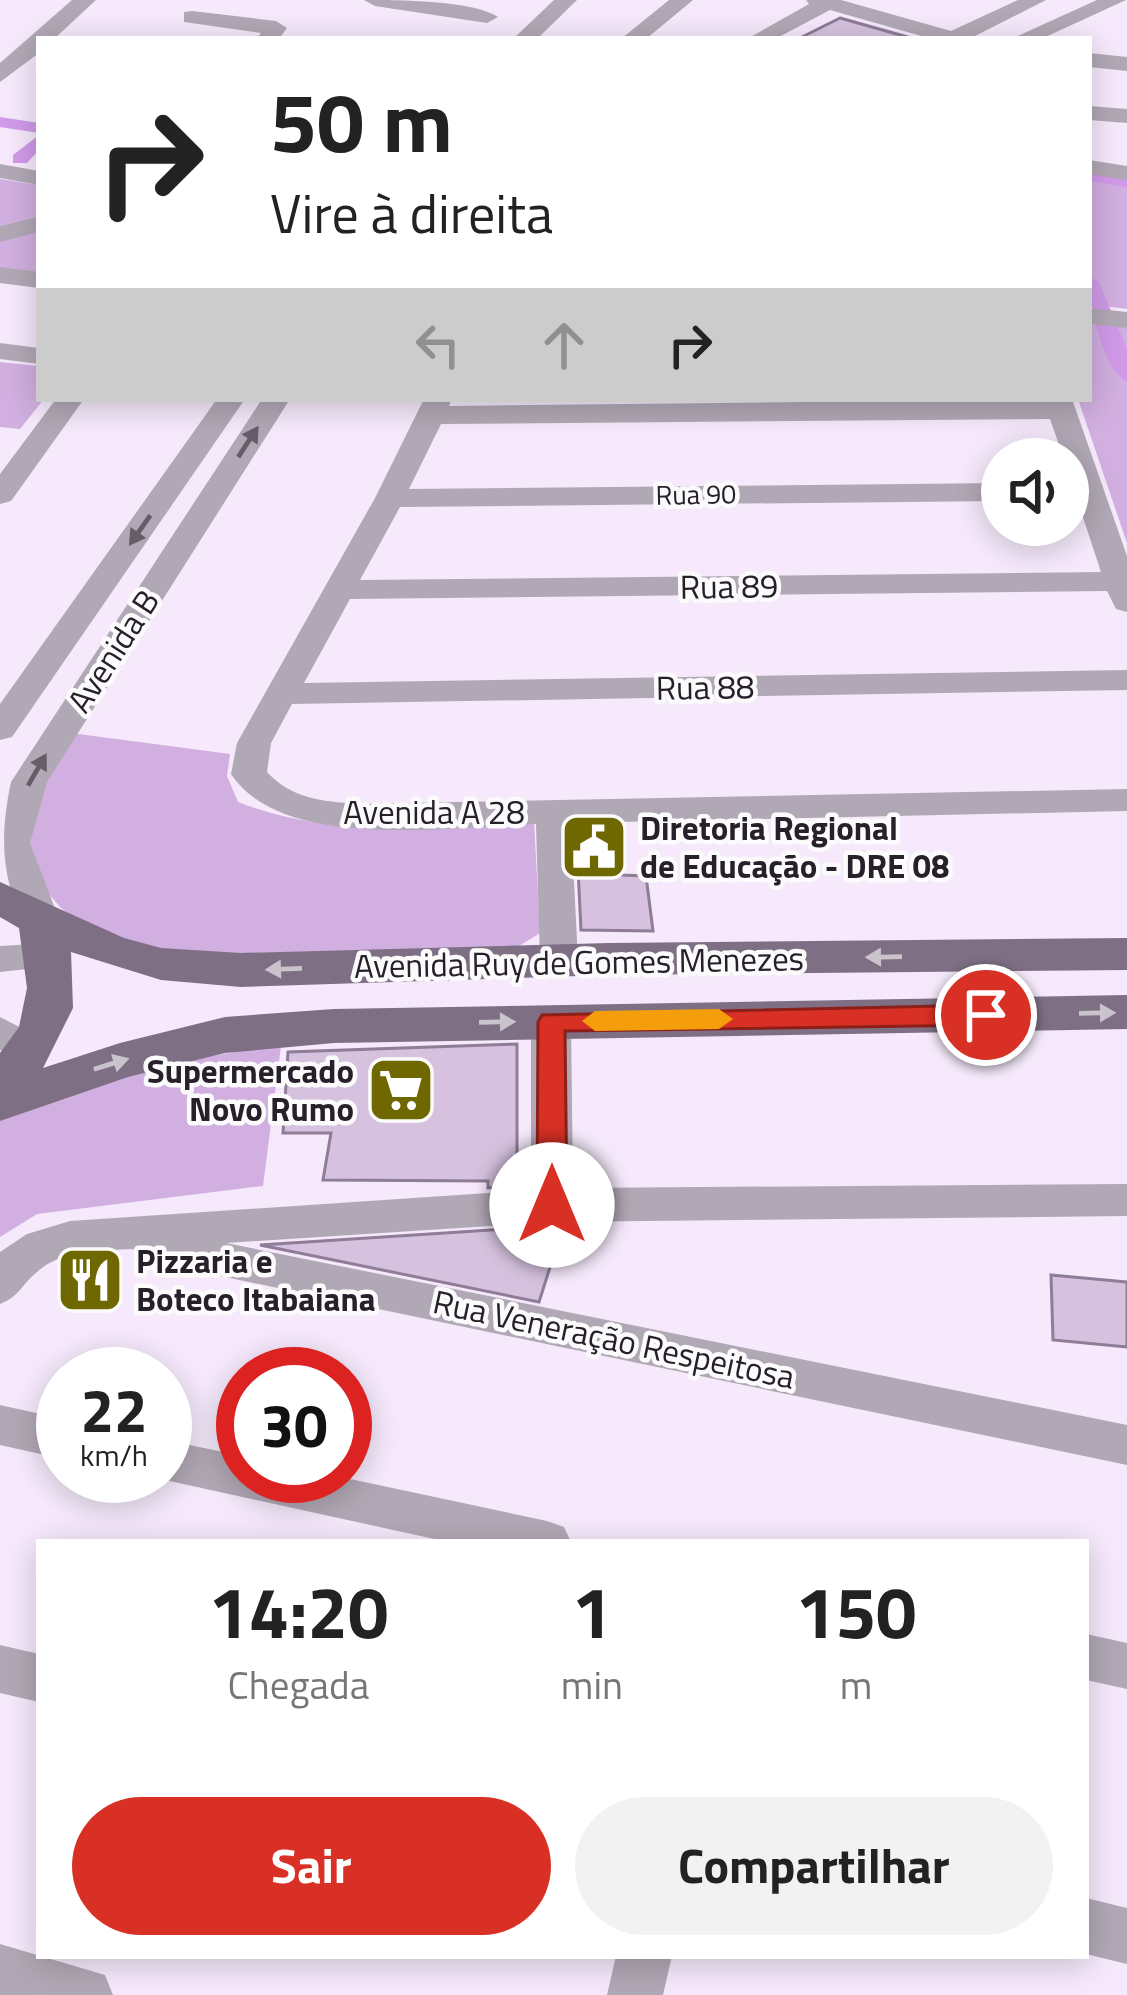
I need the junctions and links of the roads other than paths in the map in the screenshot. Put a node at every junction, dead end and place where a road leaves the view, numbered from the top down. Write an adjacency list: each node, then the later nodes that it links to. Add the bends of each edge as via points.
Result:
1 (86, 0): 14 (street)
2 (375, 0): 12 (street)
3 (507, 0): 12 (street)
4 (566, 0): 17 (street)
5 (682, 0): 18 (street)
6 (1115, 0): 11 (street)
7 (822, 2): 19 (street); 20 (street)
8 (1029, 3): 10 (street); 11 (street)
9 (194, 15): 15 (street, via 276,28)
10 (1000, 16): 13 (street); 21 (street)
11 (1075, 16): 13 (street)
12 (487, 17): 16 (street)
13 (1049, 28): 22 (street)
14 (45, 36)
15 (269, 36)
16 (465, 36)
17 (527, 36)
18 (636, 36)
19 (763, 36)
20 (941, 36)
21 (958, 36)
22 (1029, 36)
23 (36, 44): 26 (street)
24 (1092, 60): 25 (street)
25 (1127, 64)
26 (0, 75)
27 (1092, 113): 28 (street)
28 (1127, 116)
29 (1092, 167): 30 (street)
30 (1127, 173)
31 (36, 225): 32 (street)
32 (0, 234)
33 (0, 275): 34 (street)
34 (36, 280)
35 (1092, 316): 36 (street)
36 (1127, 320)
37 (0, 351): 38 (street)
38 (36, 356)
39 (68, 402): 46 (street)
40 (229, 402): 55 (street, one-way to 55)
41 (274, 402): 58 (street, Avenida B, one-way to 41, via 12,843 29,782)
42 (1060, 405): 43 (street); 45 (street)
43 (434, 407): 49 (street, Avenida A 28)
44 (0, 436): 46 (street)
45 (1067, 438)
46 (40, 441): 48 (street)
47 (981, 492): 49 (street, Rua 90)
48 (0, 495)
49 (390, 498): 51 (street, Avenida A 28)
50 (1089, 514): 52 (street)
51 (339, 590): 52 (street, Rua 89); 54 (street, Avenida A 28)
52 (1123, 591)
53 (1127, 680): 54 (street, Rua 88)
54 (283, 694): 57 (street, Avenida A 28, via 248,760 249,774 293,808 357,816)
55 (0, 729)
56 (1127, 800): 57 (street, Avenida A 28)
57 (553, 812): 62 (street)
58 (30, 924): 61 (street); 62 (main road, Avenida Ruy de Gomes Menezes, one-way to 58, via 241,970 161,964); 66 (main road, via 52,1002)
59 (1127, 954): 60 (main road, Avenida Ruy de Gomes Menezes, one-way to 60)
60 (746, 958): 62 (main road, Avenida Ruy de Gomes Menezes); 64 (main road)
61 (0, 959)
62 (559, 960)
63 (1127, 1012): 64 (main road, Avenida Ruy de Gomes Menezes, one-way to 63)
64 (750, 1019): 65 (main road, Avenida Ruy de Gomes Menezes)
65 (551, 1022): 67 (main road, Avenida Ruy de Gomes Menezes, one-way to 65, via 225,1036); 69 (street)
66 (10, 1055)
67 (0, 1102)
68 (1127, 1200): 69 (street)
69 (552, 1205): 70 (street)
70 (100, 1234): 71 (street, via 57,1238 21,1260); 74 (street, Rua Veneração Respeitosa)
71 (0, 1286)
72 (0, 1425): 73 (street)
73 (36, 1432)
74 (1127, 1445)
75 (192, 1466): 76 (street)
76 (533, 1539)
77 (1089, 1659): 78 (street)
78 (1127, 1666)
79 (0, 1669): 80 (street)
80 (36, 1677)
81 (1089, 1927): 82 (street)
82 (1127, 1936)
83 (643, 1959): 86 (street)
84 (0, 1972): 85 (street)
85 (85, 1995)
86 (635, 1995)

